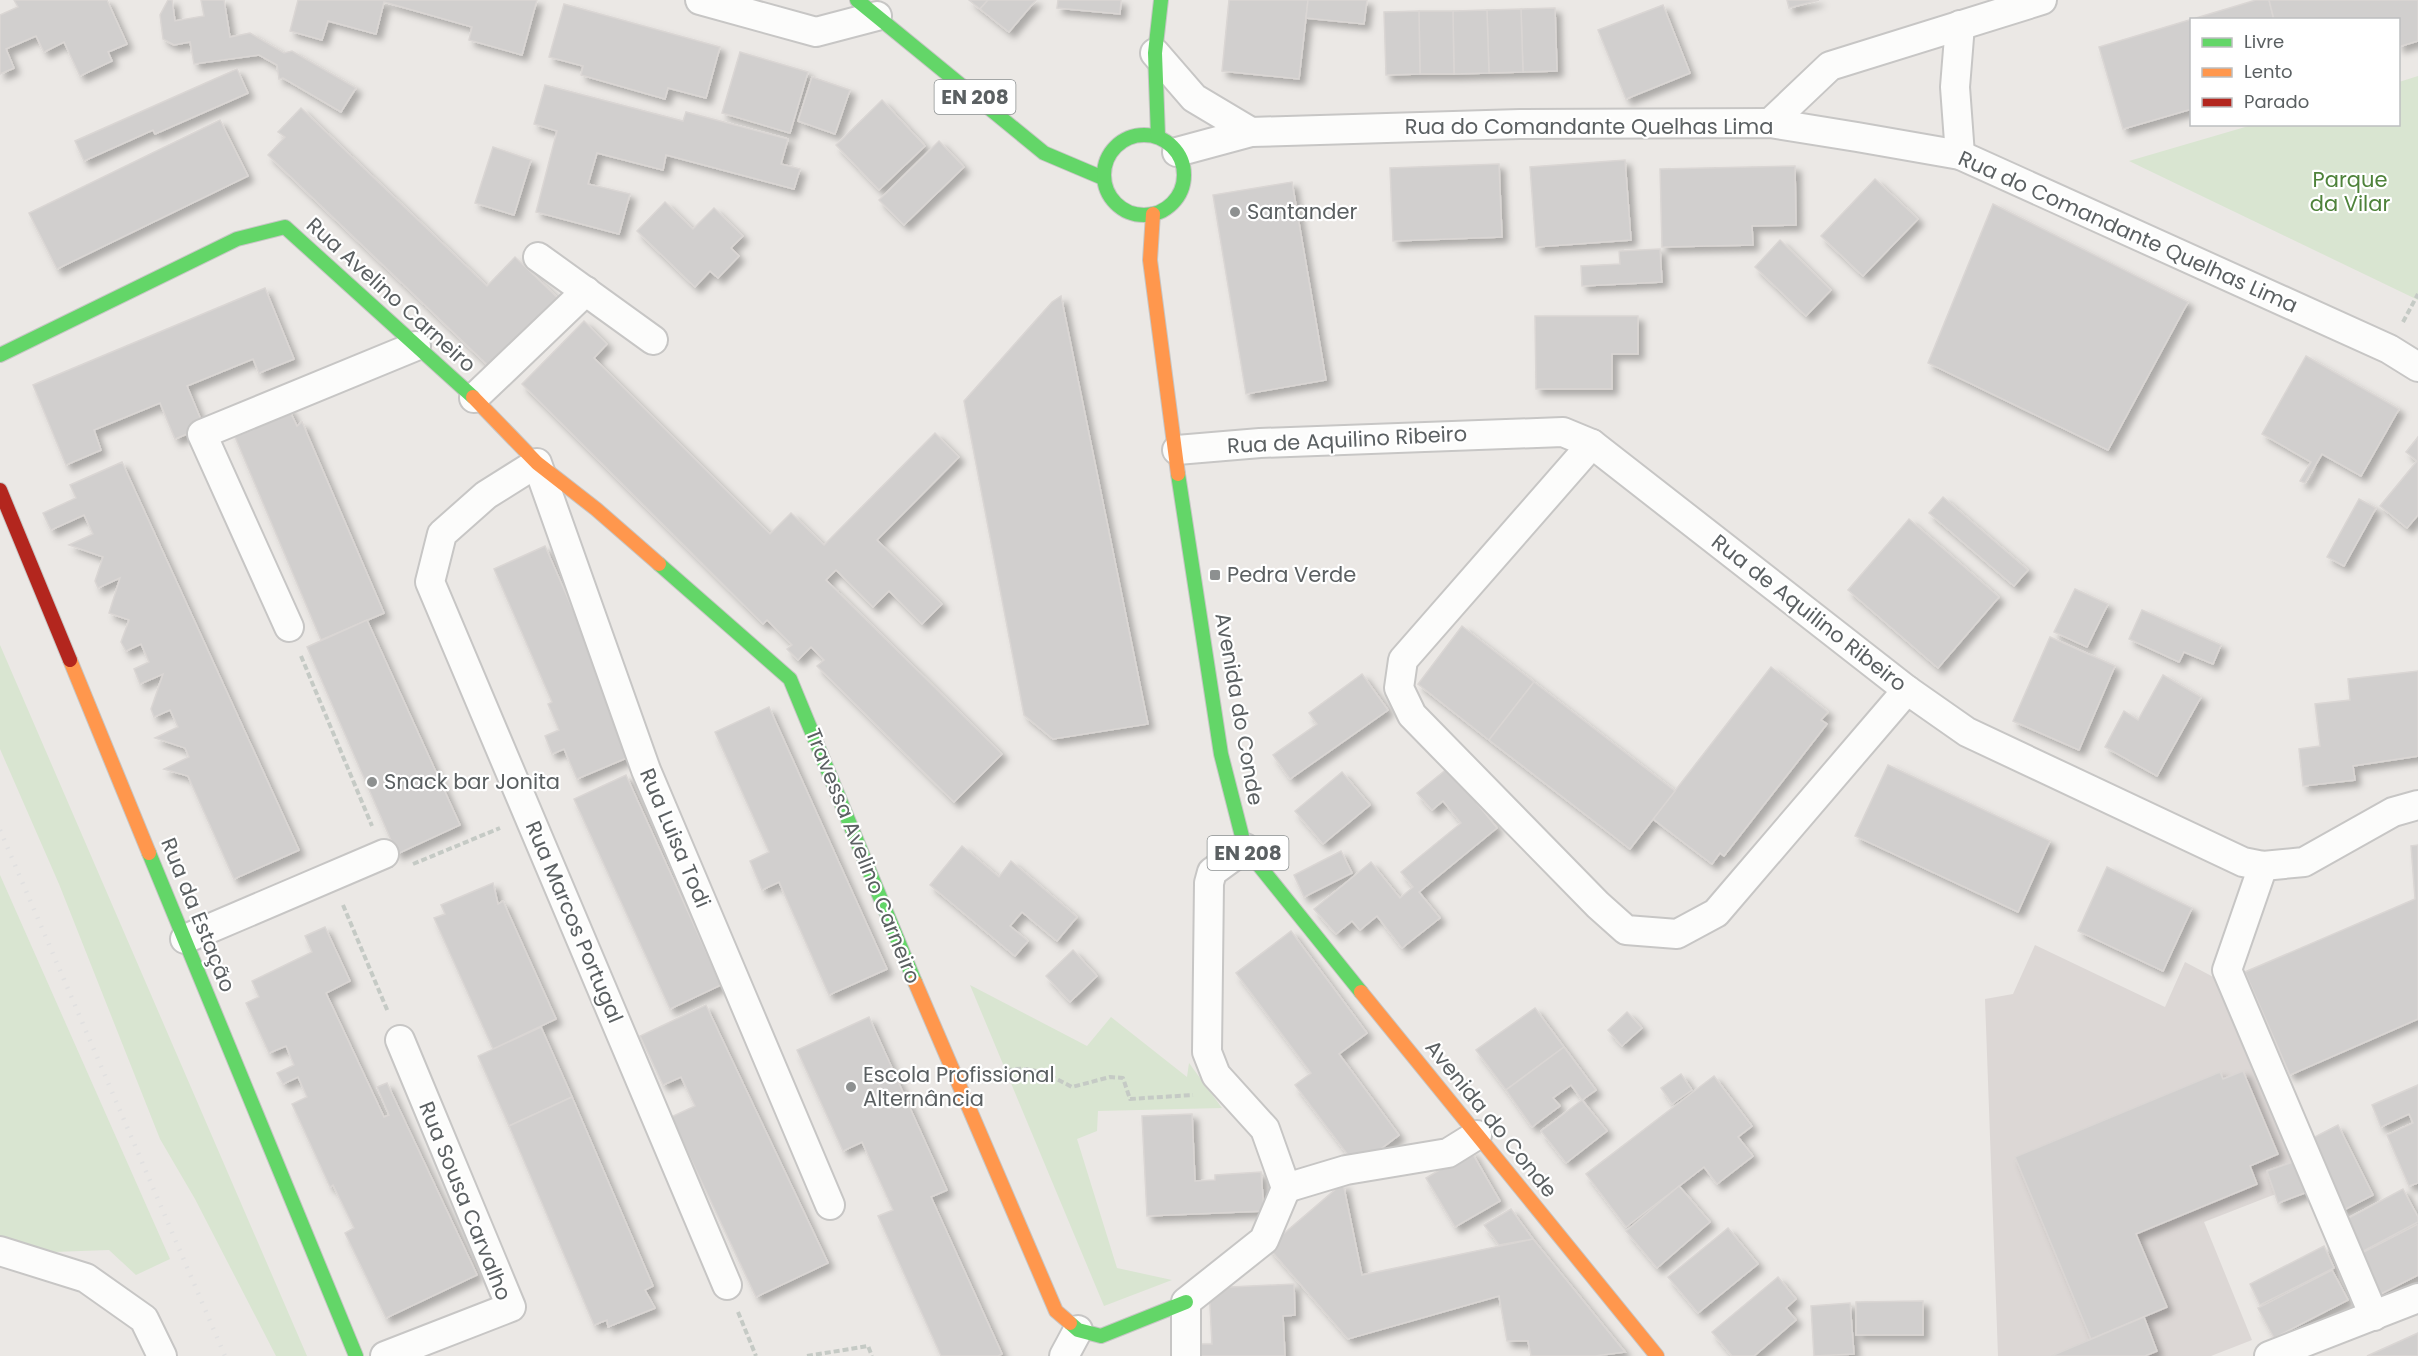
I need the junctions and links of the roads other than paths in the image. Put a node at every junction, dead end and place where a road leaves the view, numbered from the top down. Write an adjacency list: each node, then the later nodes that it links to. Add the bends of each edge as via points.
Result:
1 (700, 0): 4 (street, via 816,32)
2 (1161, 0): 6 (street)
3 (2042, 0): 5 (street)
4 (867, 8): 11 (street, EN 208, via 1044,153)
5 (1960, 25): 7 (street, via 1830,66); 10 (street, via 1955,87)
6 (1155, 53): 8 (street, via 1194,98); 9 (street)
7 (1770, 123): 8 (street, Rua do Comandante Quelhas Lima, via 1520,124); 10 (street, Rua do Comandante Quelhas Lima)
8 (1251, 132): 9 (street, Rua do Comandante Quelhas Lima)
9 (1168, 144): 11 (street, via 1145,134 1120,142 1105,164); 12 (street, via 1184,164 1182,189 1166,209)
10 (1960, 155): 18 (street, Rua do Comandante Quelhas Lima, via 2389,349)
11 (1104, 178): 12 (street, via 1107,191 1120,207 1140,215)
12 (1153, 214): 21 (street, Avenida do Conde / EN 208, via 1150,260)
13 (538, 257): 14 (street)
14 (586, 291): 15 (street); 19 (street)
15 (653, 340)
16 (416, 346): 17 (street, Rua Avelino Carneiro, via 285,227 237,239); 19 (street, Rua Avelino Carneiro); 24 (street, via 202,434)
17 (0, 356)
18 (2418, 368)
19 (474, 398): 22 (street, Rua Avelino Carneiro)
20 (1592, 444): 21 (street, Rua de Aquilino Ribeiro, via 1563,432 1260,442); 25 (street, Rua de Aquilino Ribeiro); 25 (street, via 1403,660 1399,688 1412,715 1626,930 1677,934 1716,913)
21 (1177, 450): 27 (street, Avenida do Conde / EN 208, via 1221,754)
22 (537, 463): 34 (street, Rua Luisa Todi, via 646,770); 36 (street, Rua Marcos Portugal, via 486,495 442,534 430,582); 40 (street, Travessa Avelino Carneiro, via 596,509 790,680 959,1089 1056,1311)
23 (0, 490): 30 (street, Rua da Estação)
24 (289, 627)
25 (1907, 690): 29 (street, Rua de Aquilino Ribeiro, via 1967,732 2243,862)
26 (2418, 805): 29 (street, Rua de Aquilino Ribeiro, via 2393,812 2304,862)
27 (1245, 848): 32 (street, Avenida do Conde / EN 208); 33 (street, via 1212,872 1209,883 1207,1052 1216,1075 1265,1129)
28 (384, 854): 30 (street)
29 (2263, 866): 39 (street, via 2227,970)
30 (185, 939): 42 (street, Rua da Estação)
31 (400, 1040): 43 (street, Rua Sousa Carvalho, via 511,1307)
32 (1477, 1135): 33 (street, via 1448,1153 1346,1170); 46 (street, Avenida do Conde / EN 208)
33 (1286, 1188): 38 (street, via 1264,1240)
34 (830, 1206)
35 (0, 1251): 41 (street, via 86,1278 144,1319)
36 (727, 1285)
37 (2418, 1298): 39 (street)
38 (1186, 1302): 40 (street, via 1101,1336); 45 (street)
39 (2374, 1316): 47 (street)
40 (1078, 1330): 44 (street)
41 (162, 1356)
42 (356, 1356)
43 (385, 1356)
44 (1064, 1356)
45 (1186, 1356)
46 (1657, 1356)
47 (2270, 1356)

